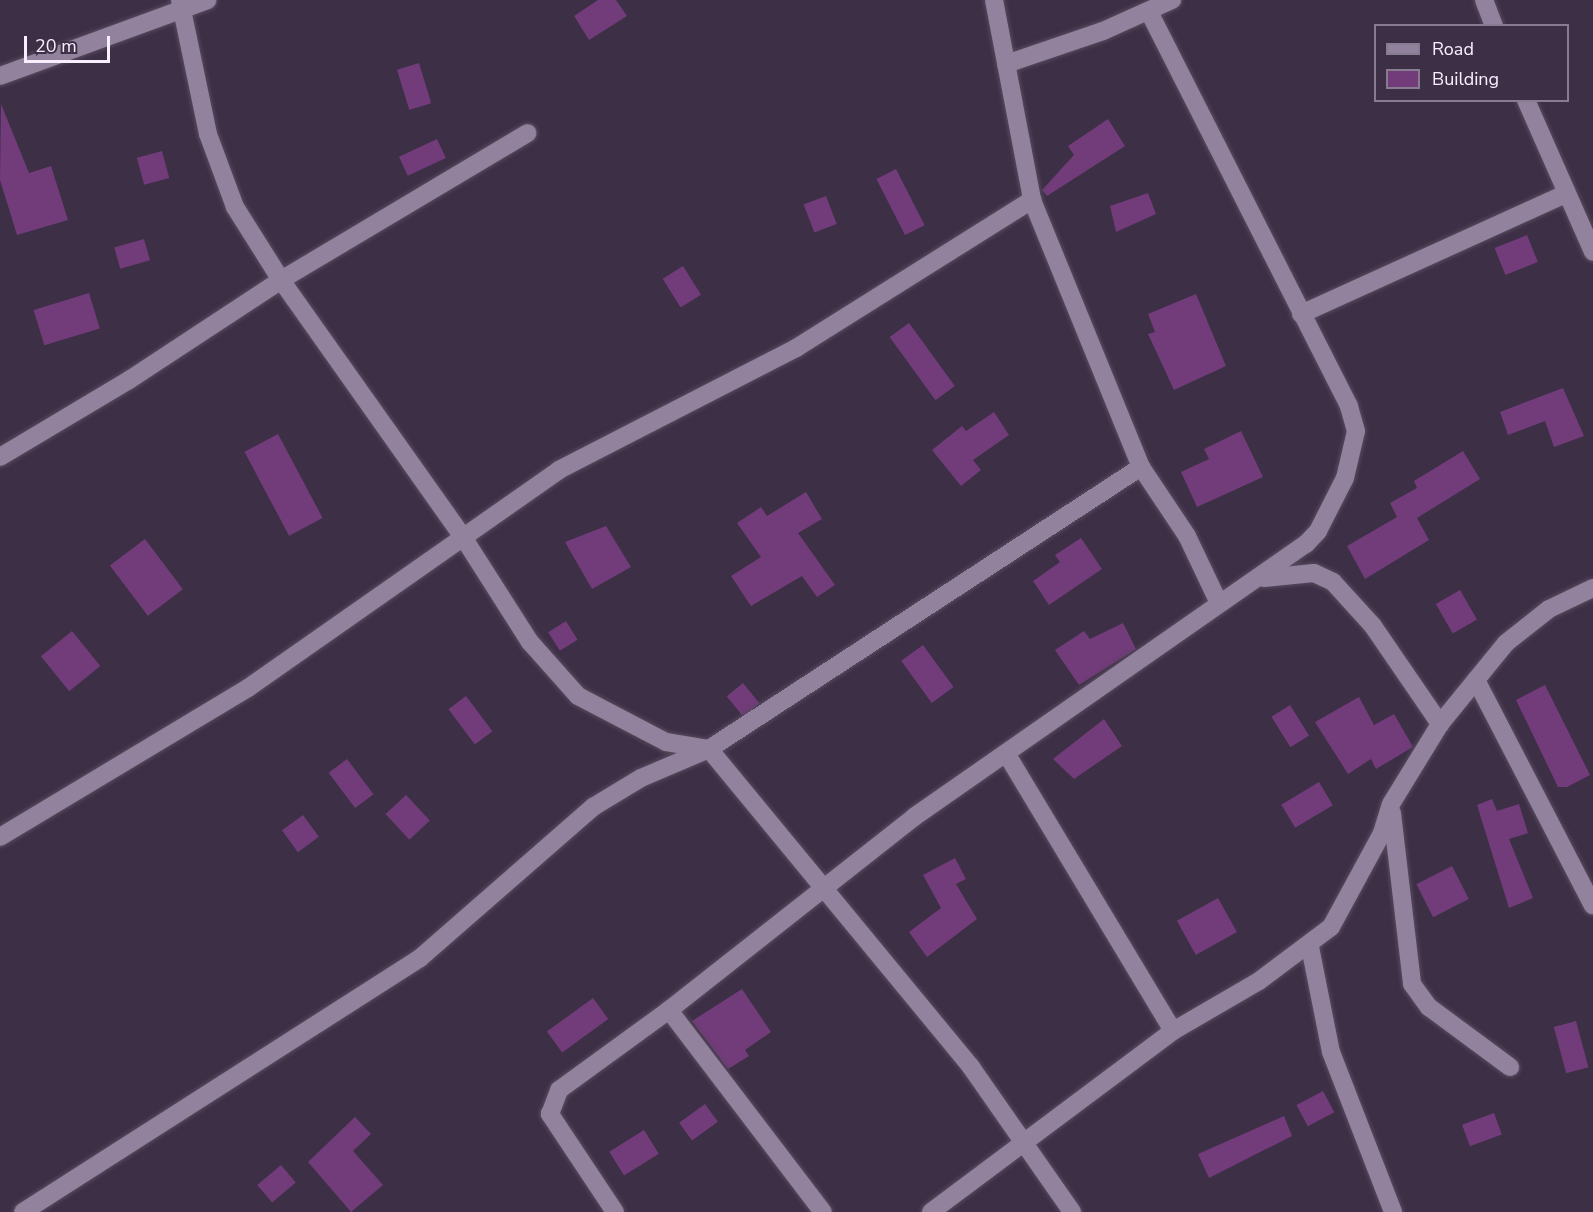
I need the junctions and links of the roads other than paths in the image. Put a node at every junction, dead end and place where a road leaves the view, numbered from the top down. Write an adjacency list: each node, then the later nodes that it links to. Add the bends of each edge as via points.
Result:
1 (208, 0): 5 (street)
2 (994, 0): 8 (street)
3 (1172, 0): 6 (street)
4 (1484, 0): 7 (street)
5 (181, 4): 9 (street); 15 (street, via 208,134 235,207)
6 (1149, 11): 8 (street); 16 (street)
7 (1493, 24)
8 (1006, 64): 13 (street)
9 (0, 76)
10 (1527, 102): 12 (street)
11 (528, 133): 15 (street)
12 (1566, 194): 14 (street); 16 (street)
13 (1032, 200): 18 (street); 19 (street, via 796,348 559,470)
14 (1593, 252)
15 (281, 280): 17 (street, via 119,387); 19 (street)
16 (1301, 314): 20 (street, via 1349,406 1356,431 1353,453 1318,531)
17 (0, 457)
18 (1142, 467): 22 (street, via 1187,536); 25 (street)
19 (463, 537): 25 (street, via 530,642 578,696 666,742); 28 (street, via 248,688)
20 (1256, 579): 22 (street); 24 (street, via 1314,573 1333,582 1373,626)
21 (1593, 588): 23 (street, via 1549,609 1506,643)
22 (1218, 603): 26 (street)
23 (1476, 680): 24 (street); 30 (street)
24 (1440, 724): 27 (street)
25 (710, 748): 29 (street); 36 (street, via 641,777 593,807 420,958)
26 (1006, 753): 29 (street); 33 (street)
27 (1391, 804): 31 (street, via 1361,878 1331,927); 34 (street, via 1412,984 1428,1007)
28 (0, 837)
29 (826, 887): 32 (street); 35 (street, via 971,1067)
30 (1593, 906)
31 (1310, 947): 33 (street); 41 (street, via 1331,1052)
32 (669, 1010): 37 (street, via 574,1076 551,1104 557,1126); 38 (street)
33 (1173, 1031): 35 (street)
34 (1510, 1066)
35 (1023, 1142): 39 (street); 40 (street)
36 (23, 1212)
37 (615, 1212)
38 (823, 1212)
39 (931, 1212)
40 (1072, 1212)
41 (1393, 1212)

